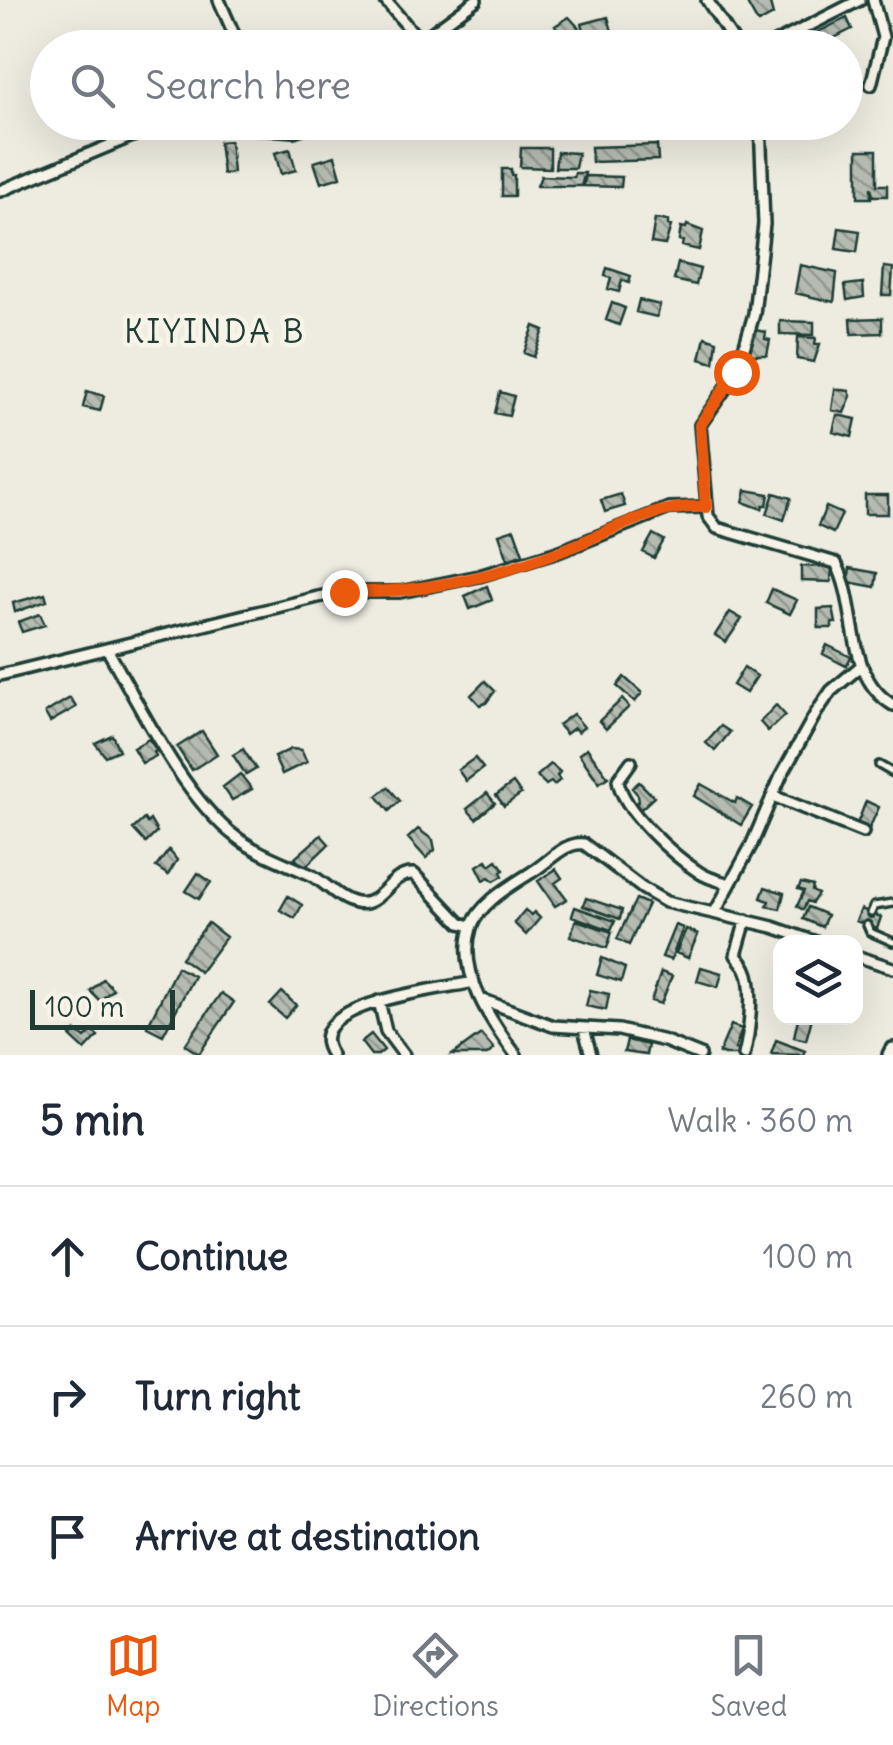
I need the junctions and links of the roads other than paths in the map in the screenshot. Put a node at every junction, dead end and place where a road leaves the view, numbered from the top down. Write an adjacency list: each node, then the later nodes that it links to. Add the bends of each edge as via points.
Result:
1 (219, 0): 7 (street)
2 (384, 0): 8 (street)
3 (476, 0): 9 (street)
4 (707, 0): 10 (street)
5 (860, 0): 11 (street)
6 (874, 0): 12 (street, via 883,37)
7 (232, 30)
8 (405, 30)
9 (434, 30)
10 (726, 30)
11 (801, 30)
12 (871, 85)
13 (124, 140): 15 (street)
14 (761, 140): 16 (street, via 764,224 754,314 736,372 700,425)
15 (0, 191)
16 (706, 507): 17 (street, via 670,508 558,552 464,579 400,592 318,597); 18 (street, via 717,528 836,563)
17 (107, 649): 19 (street); 32 (street, via 197,796 238,840 360,904 373,901 397,877 414,874 460,923)
18 (861, 666): 20 (street); 24 (street, via 816,713)
19 (0, 675)
20 (893, 706)
21 (630, 762): 26 (street, via 618,780 627,803 704,876)
22 (879, 766): 23 (lane)
23 (893, 773)
24 (773, 796): 25 (street); 26 (street)
25 (863, 832)
26 (730, 884): 28 (street)
27 (893, 903): 29 (lane, via 874,906)
28 (714, 912): 30 (street); 32 (street, via 666,902 580,842 500,894)
29 (871, 913)
30 (746, 920): 33 (street); 46 (street, via 736,955 750,990)
31 (866, 925): 34 (lane)
32 (471, 926): 37 (street)
33 (794, 935)
34 (893, 942)
35 (863, 958): 36 (street)
36 (893, 968)
37 (474, 982): 38 (street); 39 (street)
38 (481, 999): 40 (street, via 553,1026); 43 (street)
39 (379, 1001): 41 (street, via 331,1024 325,1034); 42 (street, via 386,1031)
40 (584, 1029): 44 (street); 45 (street, via 619,1030)
41 (332, 1055)
42 (404, 1055)
43 (516, 1055)
44 (590, 1055)
45 (700, 1055)
46 (744, 1055)

